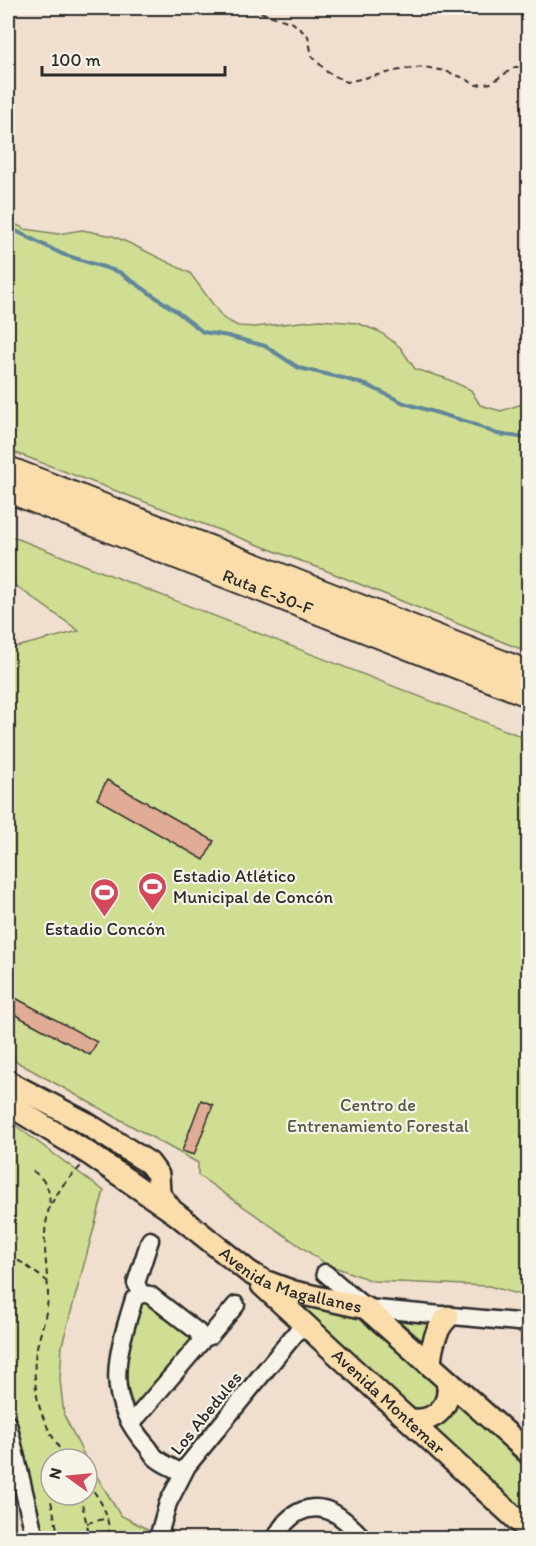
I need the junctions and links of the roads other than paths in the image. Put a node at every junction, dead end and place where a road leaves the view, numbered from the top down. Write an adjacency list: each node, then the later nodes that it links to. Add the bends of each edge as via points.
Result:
1 (8, 469): 3 (highway, Ruta E-30-F)
2 (8, 490): 4 (highway, Ruta E-30-F)
3 (528, 673)
4 (528, 694)
5 (8, 1082): 7 (main road, Avenida Magallanes)
6 (8, 1104): 8 (main road, Avenida Magallanes)
7 (142, 1158): 8 (main road, via 137,1173); 9 (main road, Avenida Magallanes, via 156,1170 159,1194)
8 (117, 1174): 9 (main road, Avenida Magallanes)
9 (175, 1213): 11 (main road, Avenida Magallanes)
10 (150, 1240): 13 (street, via 136,1283)
11 (249, 1272): 15 (main road, Avenida Magallanes, via 294,1292); 17 (main road, Avenida Montemar)
12 (325, 1273): 15 (street)
13 (141, 1294): 19 (street, via 150,1295); 24 (street, via 134,1299 116,1367 121,1402)
14 (236, 1305): 19 (street, via 210,1336)
15 (366, 1308): 16 (street, Avenida Magallanes); 20 (main road)
16 (448, 1317): 18 (street, Avenida Magallanes); 20 (main road, via 434,1342)
17 (304, 1323): 22 (main road, Avenida Montemar); 27 (street, Los Abedules)
18 (528, 1323)
19 (202, 1339): 24 (street)
20 (430, 1365): 21 (main road)
21 (447, 1381): 22 (main road, via 448,1397 439,1412 428,1419); 25 (main road)
22 (408, 1419): 28 (main road, Avenida Montemar)
23 (8, 1424): 26 (street)
24 (131, 1424): 27 (street, via 150,1449 158,1449)
25 (528, 1452)
26 (11, 1454): 30 (street)
27 (185, 1470): 29 (street, Los Abedules, via 168,1503)
28 (528, 1530)
29 (158, 1536)
30 (35, 1539)
31 (276, 1539): 32 (street, via 288,1518 319,1509 336,1514)
32 (363, 1539)

